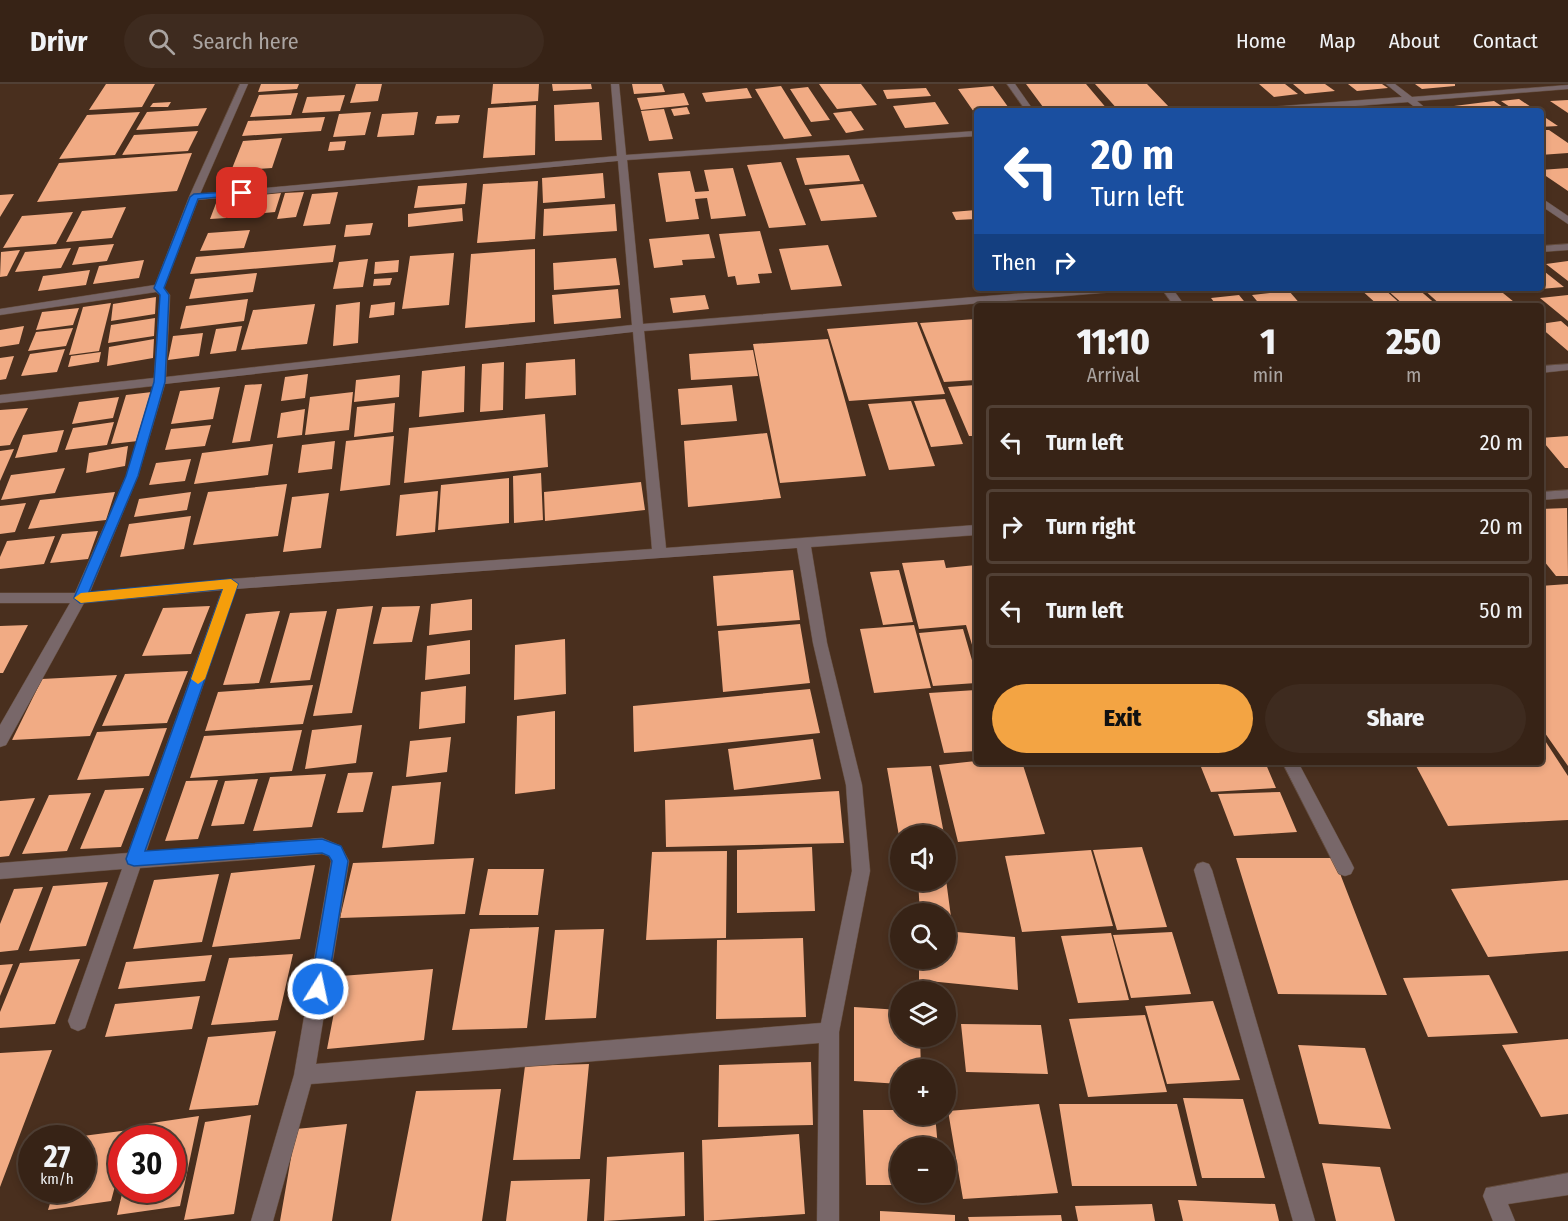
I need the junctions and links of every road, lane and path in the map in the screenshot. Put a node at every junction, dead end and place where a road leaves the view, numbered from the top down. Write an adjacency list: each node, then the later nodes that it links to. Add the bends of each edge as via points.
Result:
1 (244, 84): 12 (street)
2 (615, 84): 11 (street)
3 (1011, 84): 7 (street)
4 (1390, 84): 6 (street)
5 (1568, 87): 6 (street)
6 (1410, 100): 8 (street); 9 (street)
7 (1028, 108)
8 (1299, 108)
9 (1421, 108)
10 (974, 133): 11 (street)
11 (621, 158): 12 (street); 22 (street)
12 (194, 197): 17 (street)
13 (1544, 203): 14 (street)
14 (1568, 221)
15 (1568, 247): 16 (street)
16 (1544, 249)
17 (159, 288): 21 (street); 25 (street, via 165,295)
18 (1088, 291): 22 (street)
19 (1168, 291): 20 (street)
20 (1178, 303)
21 (0, 312)
22 (637, 328): 25 (street); 31 (street)
23 (1568, 367): 24 (street)
24 (1544, 370)
25 (160, 382): 26 (street); 34 (street, via 132,476)
26 (0, 399)
27 (1568, 494): 28 (street)
28 (1544, 496)
29 (974, 530): 30 (street)
30 (803, 541): 31 (street); 42 (street, via 820,643 854,785 861,871)
31 (659, 551): 32 (street)
32 (231, 584): 34 (street); 37 (street)
33 (0, 598): 34 (street)
34 (80, 598): 35 (street)
35 (0, 740)
36 (1292, 765): 38 (street)
37 (134, 859): 40 (street); 41 (street); 43 (street, via 322,846 335,851 340,861)
38 (1346, 868)
39 (1203, 870): 47 (street)
40 (0, 871)
41 (78, 1022)
42 (829, 1032): 43 (street); 46 (street)
43 (304, 1075): 45 (street)
44 (1568, 1184): 48 (street, via 1494,1196)
45 (262, 1221)
46 (828, 1221)
47 (1304, 1221)
48 (1504, 1221)

